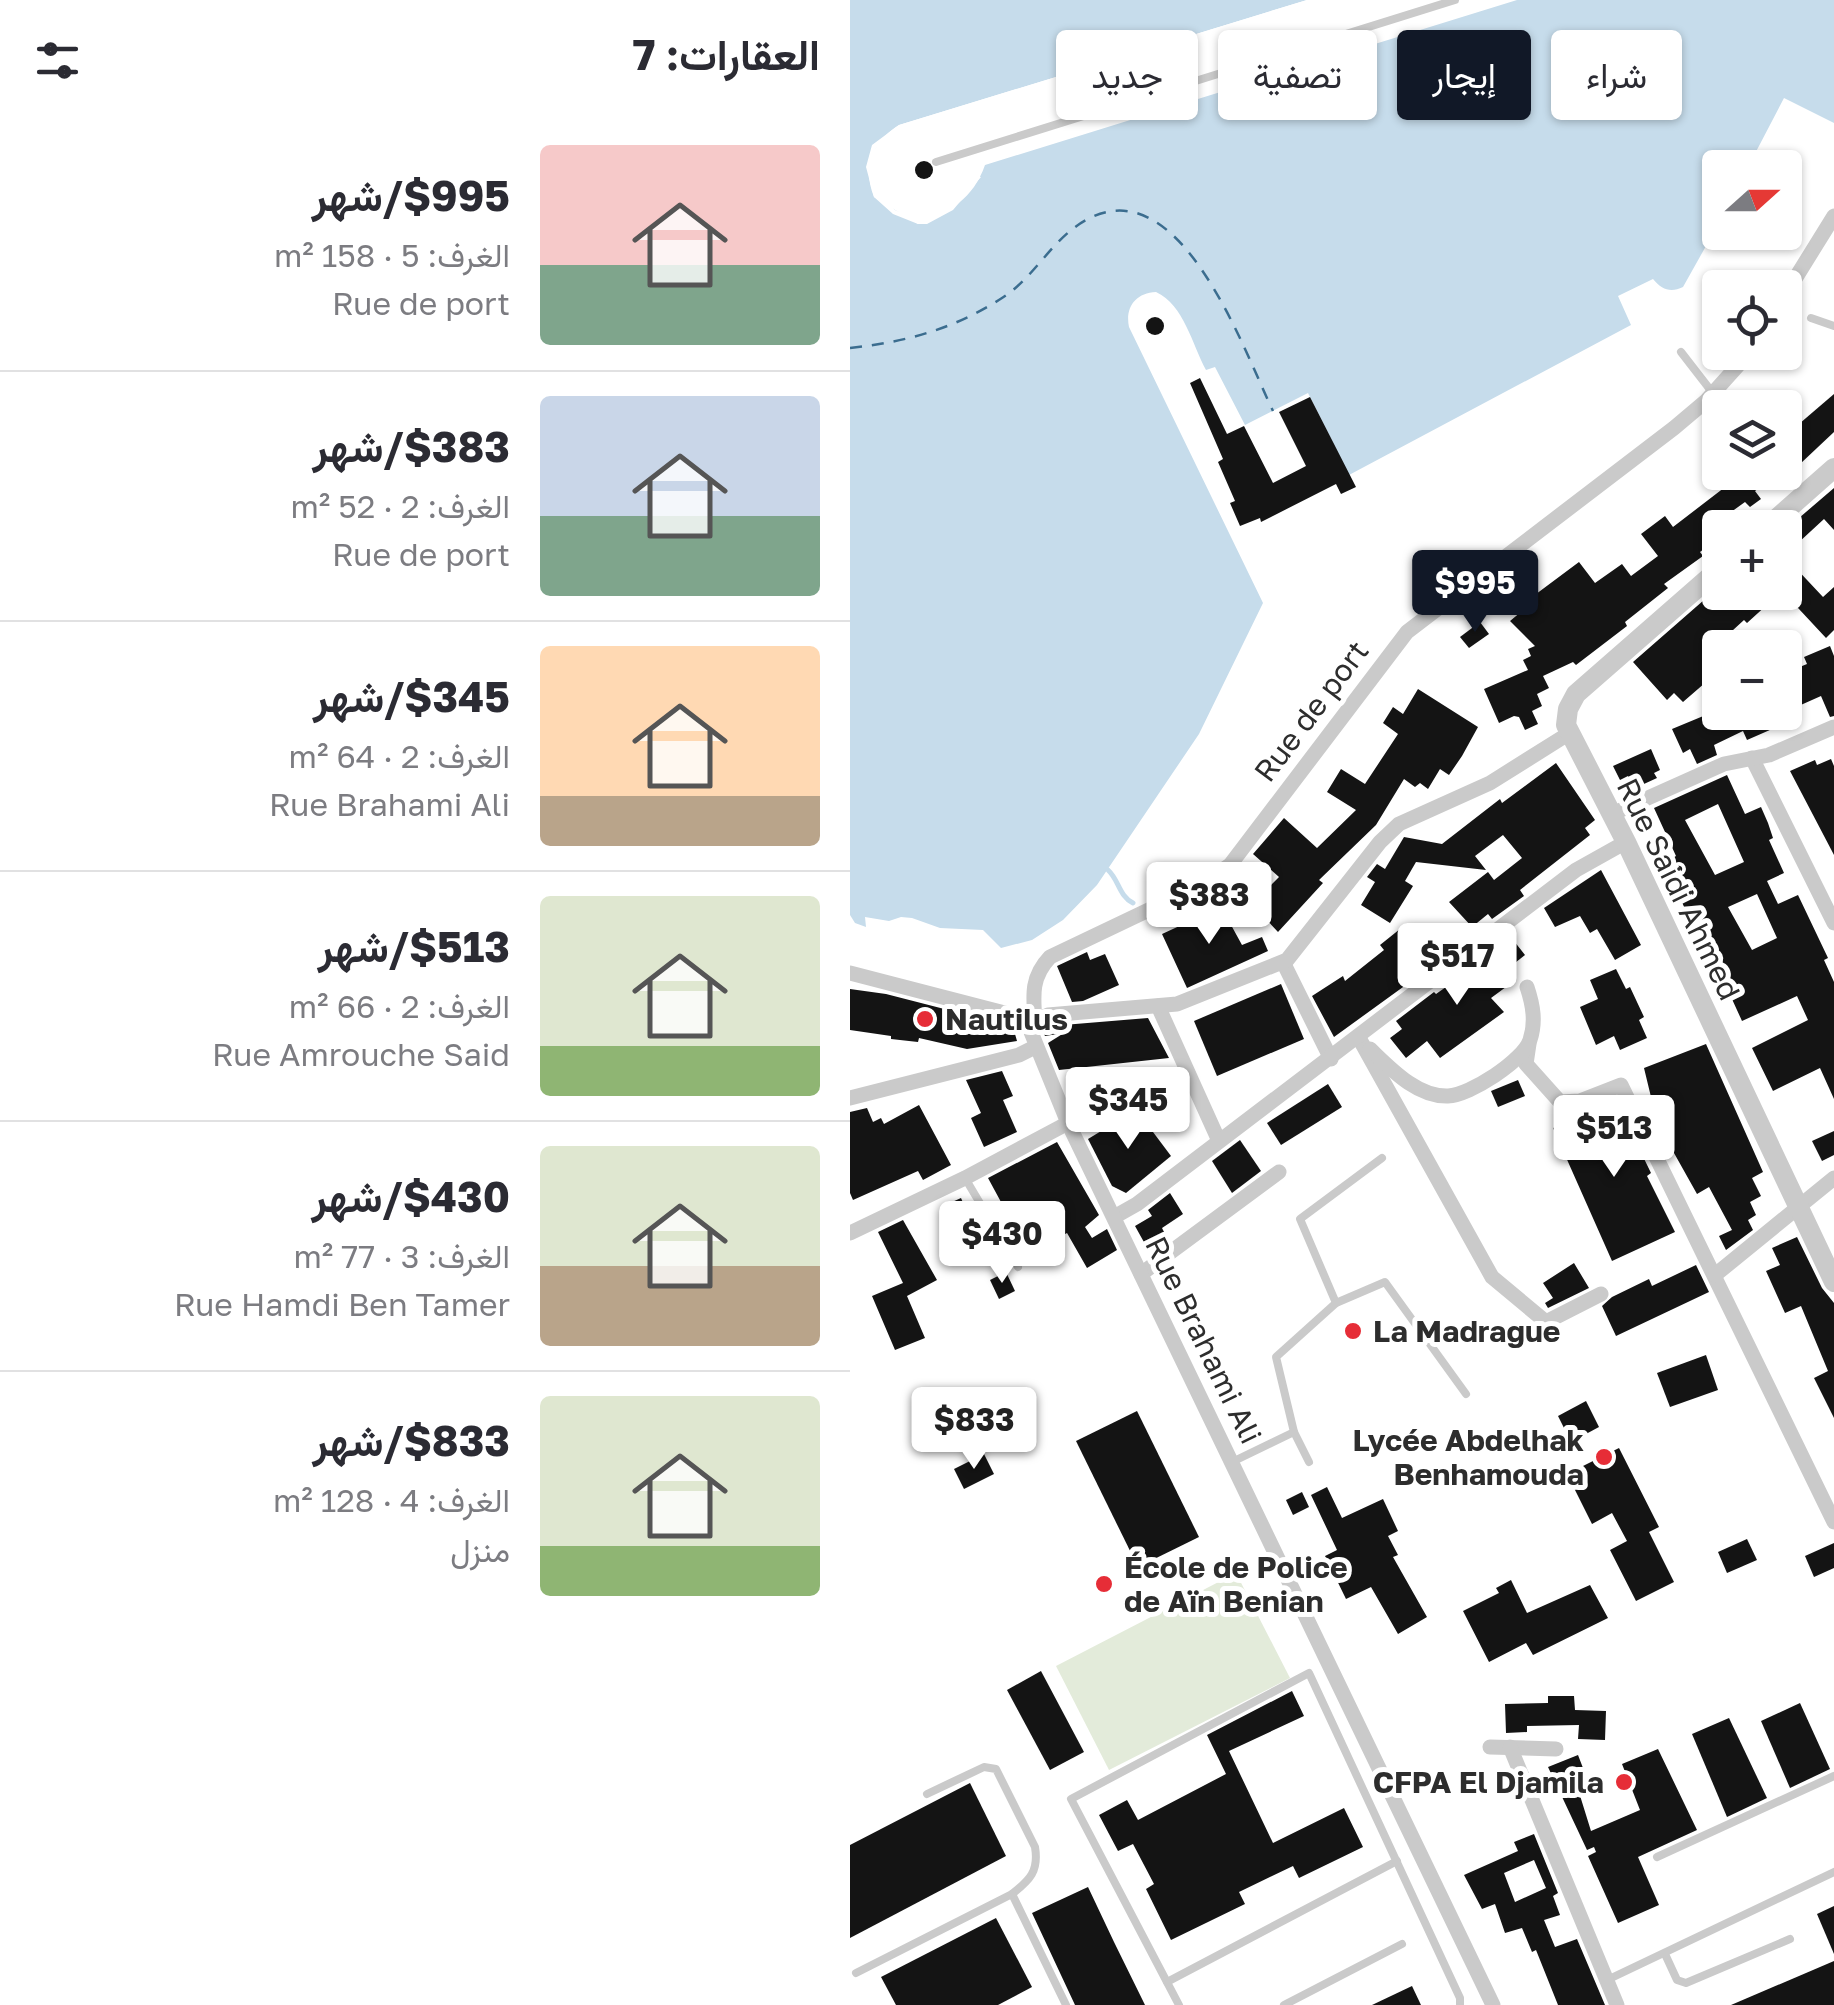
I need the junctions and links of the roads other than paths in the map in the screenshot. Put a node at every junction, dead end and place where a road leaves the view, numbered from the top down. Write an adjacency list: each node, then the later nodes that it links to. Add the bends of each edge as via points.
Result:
1 (1455, 0): 2 (lane)
2 (936, 162)
3 (1834, 216): 4 (street)
4 (1801, 270)
5 (1811, 318): 6 (lane)
6 (1834, 326)
7 (1682, 352): 9 (lane)
8 (1734, 370): 10 (street, Rue de port)
9 (1712, 390)
10 (1717, 390)
11 (1702, 404): 25 (street, Rue de port, via 1407,632 1230,865 1050,957 1033,988)
12 (1834, 468): 13 (street)
13 (1786, 510)
14 (1702, 584): 16 (street, via 1576,694 1566,717)
15 (1834, 727): 17 (street)
16 (1568, 734): 18 (street, Rue Saidi Ahmed); 21 (street, via 1490,783 1399,824)
17 (1752, 758): 18 (street); 20 (street)
18 (1612, 814): 19 (street, Rue Saidi Ahmed)
19 (1626, 842): 26 (street, Rue Brahami Ali, via 1576,870); 37 (street, Rue Saidi Ahmed)
20 (1834, 923)
21 (1283, 962): 24 (street); 29 (street)
22 (850, 973): 25 (street)
23 (1527, 987): 27 (street, via 1534,1010)
24 (1158, 1006): 25 (street); 32 (street)
25 (1035, 1021): 28 (street, Rue de port)
26 (1359, 1038): 27 (street, via 1407,1084 1448,1096 1485,1084); 29 (street, Rue Brahami Ali); 44 (street, via 1492,1278 1546,1322)
27 (1529, 1044): 42 (street, via 1526,1064 1560,1102 1621,1086)
28 (1035, 1046): 30 (street); 31 (street)
29 (1330, 1059): 32 (street, Rue Brahami Ali)
30 (850, 1098)
31 (1068, 1123): 35 (street); 38 (street)
32 (1219, 1142): 38 (street, Rue Brahami Ali)
33 (1382, 1158): 45 (lane, via 1300,1218)
34 (1279, 1172): 41 (street)
35 (965, 1178): 39 (street); 40 (lane)
36 (1834, 1178): 37 (street)
37 (1799, 1209): 42 (street); 43 (street, Rue Saidi Ahmed)
38 (1114, 1217): 41 (street, Rue Brahami Ali)
39 (850, 1233)
40 (1018, 1267)
41 (1141, 1274): 48 (street, Rue Brahami Ali)
42 (1715, 1275): 50 (street)
43 (1834, 1282)
44 (1601, 1294)
45 (1336, 1303): 46 (lane, via 1385,1282); 47 (lane, via 1276,1358)
46 (1466, 1394)
47 (1294, 1432): 48 (lane); 49 (lane)
48 (1232, 1462): 70 (street, Rue Brahami Ali)
49 (1309, 1462)
50 (1834, 1522)
51 (1490, 1747): 52 (street)
52 (1510, 1747): 53 (street); 64 (street)
53 (1556, 1749)
54 (1834, 1776): 56 (lane)
55 (927, 1794): 59 (lane, via 984,1767 996,1769 1036,1847 1032,1878)
56 (1656, 1856)
57 (1396, 1861): 65 (lane); 65 (lane, via 1309,1673 1071,1799); 69 (lane)
58 (1834, 1872): 62 (lane)
59 (1012, 1894): 63 (lane); 66 (lane)
60 (1790, 1939): 62 (lane, via 1686,1983 1675,1977)
61 (1402, 1944): 68 (lane)
62 (1666, 1954): 64 (lane)
63 (856, 1973)
64 (1607, 1980): 71 (street)
65 (1167, 1982): 67 (lane)
66 (1066, 2005)
67 (1179, 2005)
68 (1284, 2005)
69 (1460, 2005)
70 (1493, 2005)
71 (1617, 2005)

